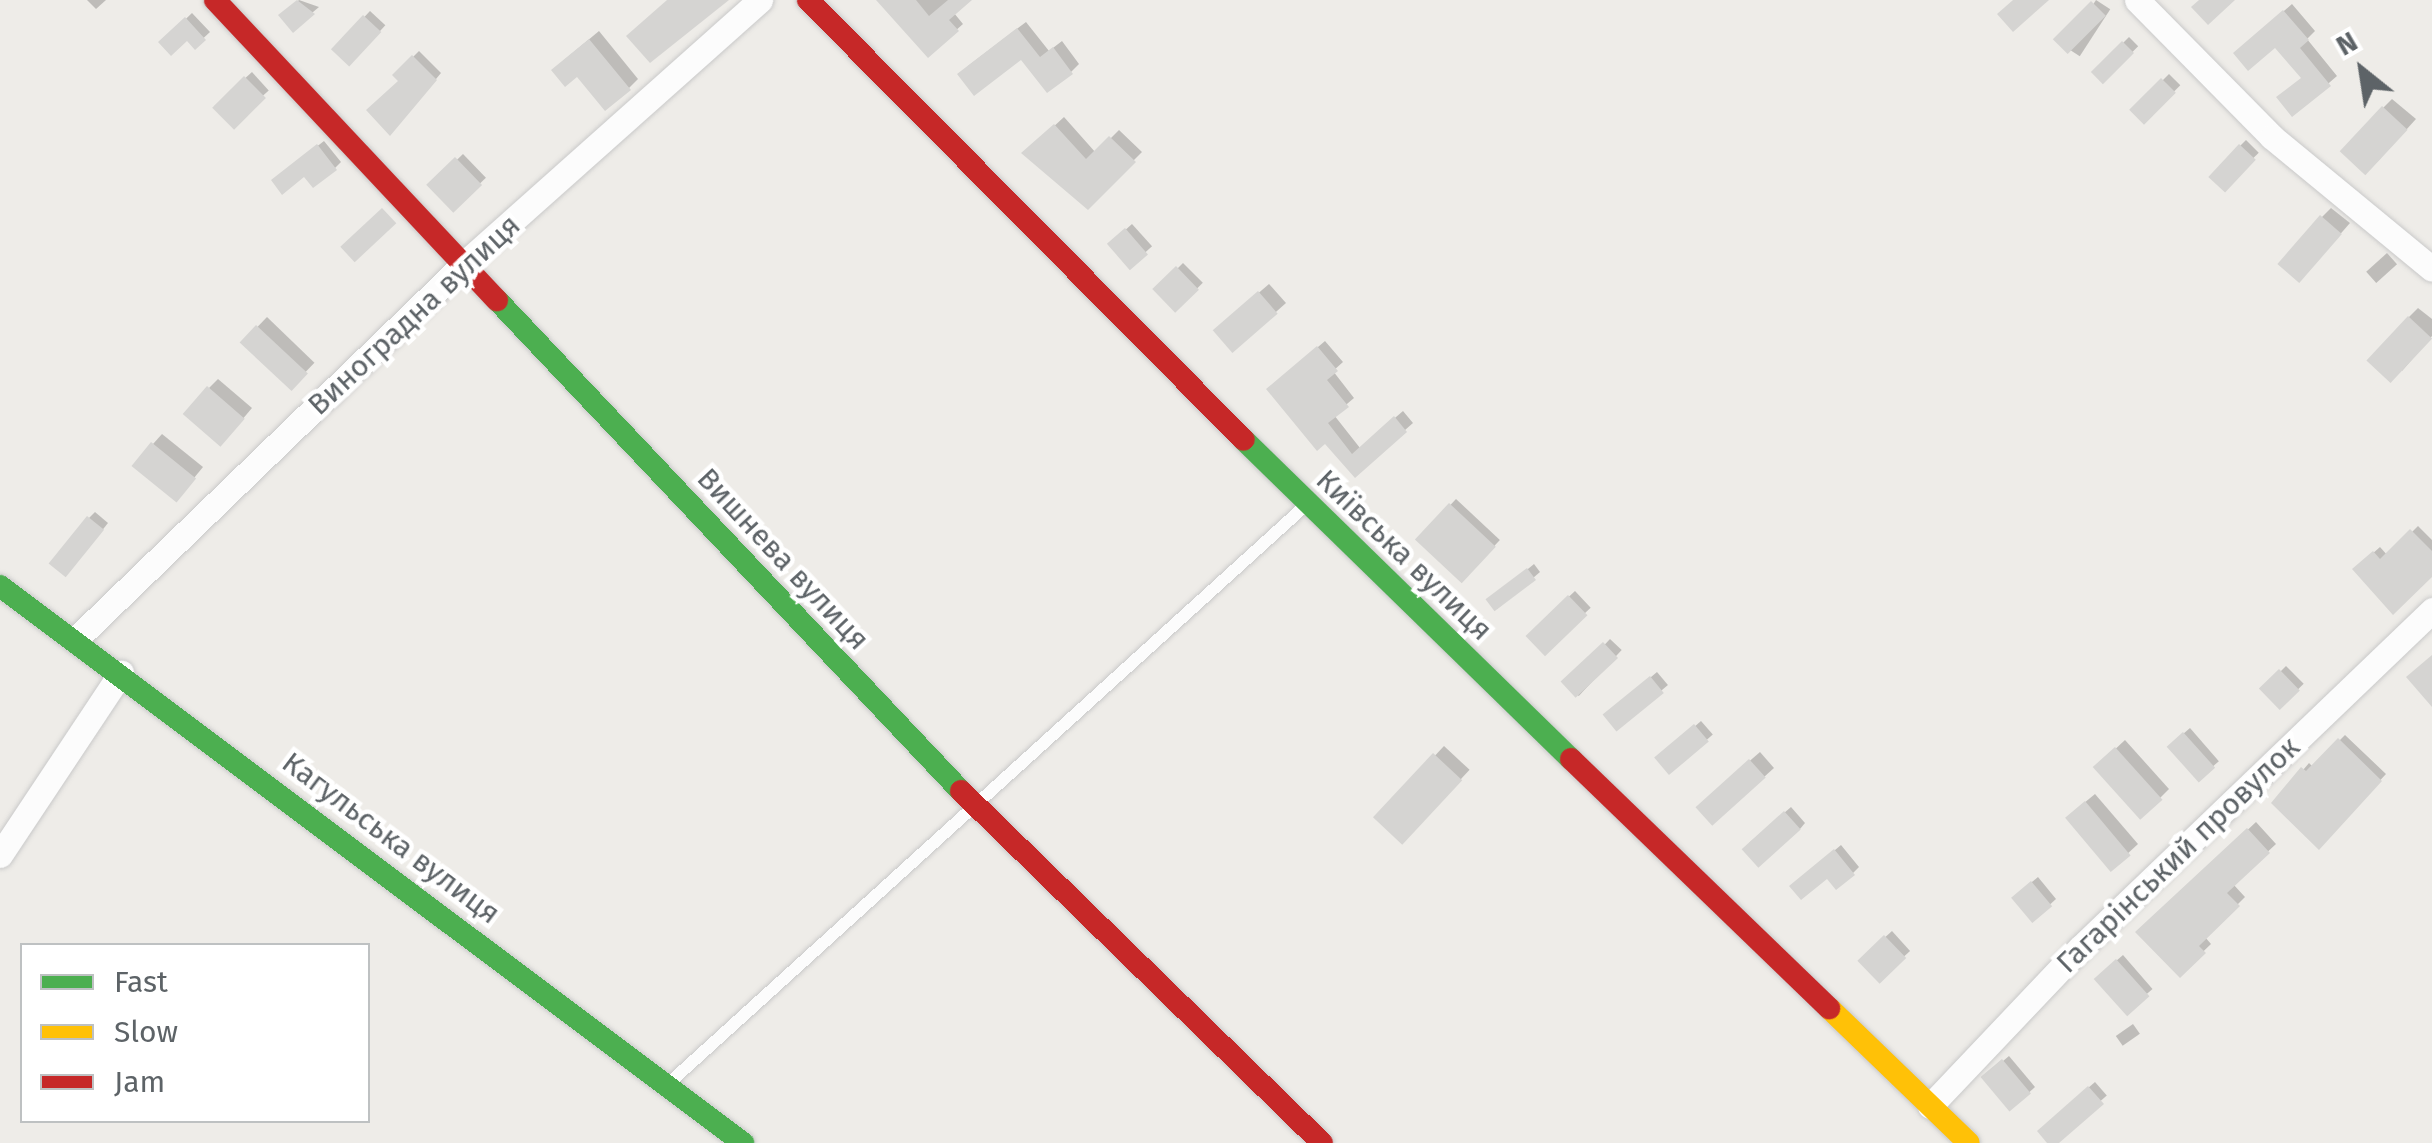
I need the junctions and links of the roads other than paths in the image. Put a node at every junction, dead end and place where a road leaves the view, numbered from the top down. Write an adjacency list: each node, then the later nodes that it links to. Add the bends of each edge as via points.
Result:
1 (215, 0): 5 (street, Вишнева вулиця)
2 (760, 0): 5 (street, Виноградна вулиця)
3 (808, 0): 7 (street, Київська вулиця)
4 (2138, 0): 6 (street, via 2272,137)
5 (466, 262): 10 (street, Виноградна вулиця); 12 (street, Вишнева вулиця)
6 (2432, 269)
7 (1307, 504): 12 (lane); 15 (street, Київська вулиця)
8 (0, 586): 10 (street, Кагульська вулиця)
9 (2432, 610): 15 (street, Гагарінський провулок, via 2081,947)
10 (76, 639): 11 (street, Кагульська вулиця)
11 (121, 673): 13 (street); 14 (street, Кагульська вулиця)
12 (973, 804): 14 (lane); 17 (street, Вишнева вулиця)
13 (0, 855)
14 (668, 1084): 16 (street, Кагульська вулиця)
15 (1930, 1106): 18 (street, Київська вулиця)
16 (743, 1143)
17 (1322, 1143)
18 (1969, 1143)

